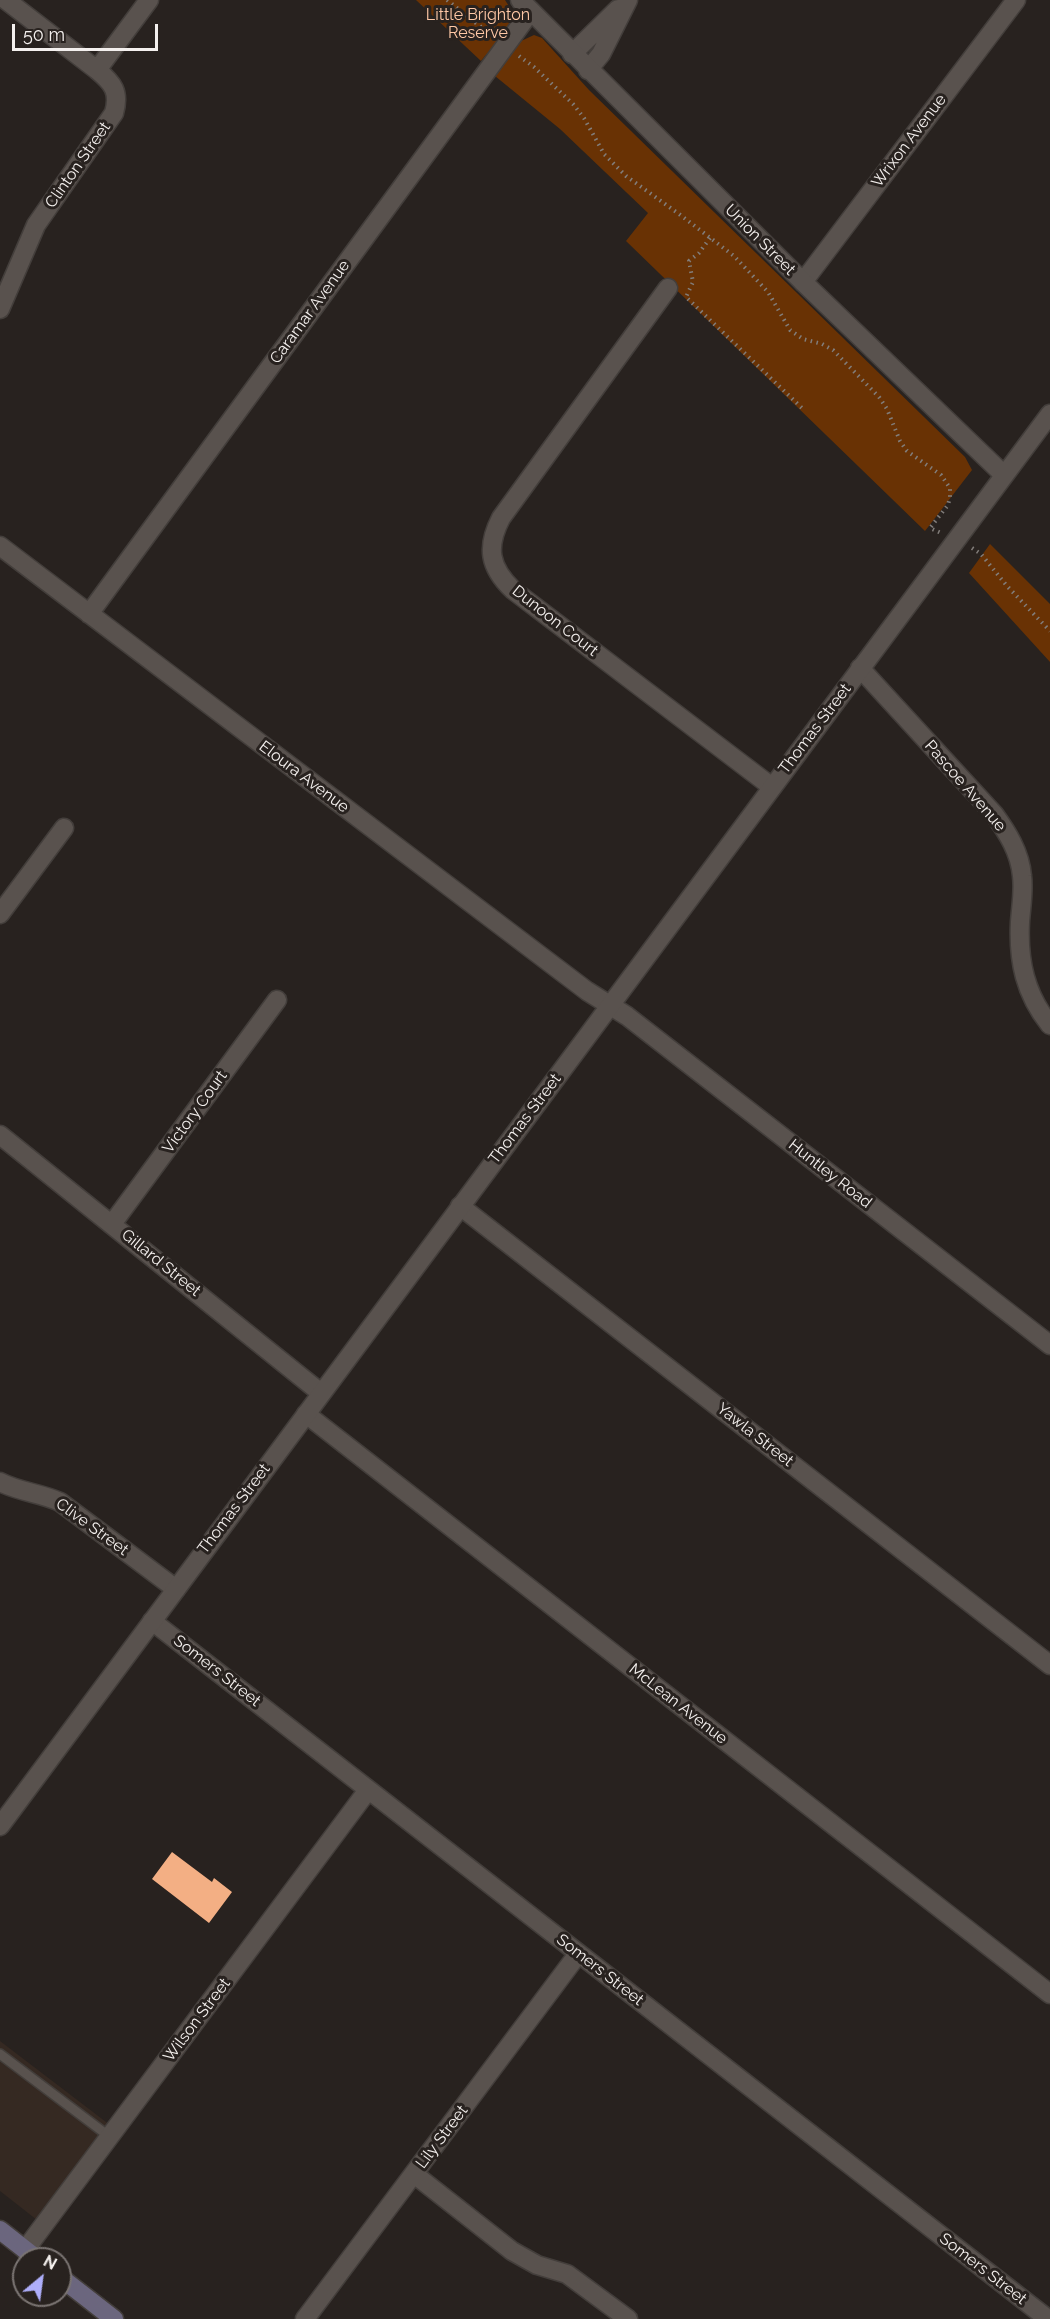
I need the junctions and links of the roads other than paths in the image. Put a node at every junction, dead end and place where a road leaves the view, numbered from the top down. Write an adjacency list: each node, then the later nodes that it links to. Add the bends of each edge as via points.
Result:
1 (6, 0): 7 (street, Clinton Street)
2 (148, 0): 7 (street)
3 (628, 0): 6 (street); 8 (street, via 601,54)
4 (1016, 0): 9 (street, Wrixon Avenue)
5 (525, 5): 6 (street, Union Street); 15 (street, Caramar Avenue, via 505,46)
6 (572, 54): 8 (street, Union Street)
7 (97, 70): 11 (street, Clinton Street, via 115,88 114,113 36,225)
8 (588, 70): 9 (street, Union Street)
9 (803, 282): 13 (street, Union Street)
10 (668, 288): 17 (street, Dunoon Court, via 501,518 494,531 491,552 498,574 513,590)
11 (0, 309)
12 (1050, 414): 13 (street, Thomas Street)
13 (1004, 475): 16 (street, Thomas Street)
14 (0, 546): 15 (street, Eloura Avenue)
15 (89, 614): 21 (street, Eloura Avenue)
16 (860, 668): 17 (street, Thomas Street); 22 (street, Pascoe Avenue, via 1006,831 1022,875 1019,936 1023,972 1036,1006)
17 (772, 787): 21 (street, Thomas Street)
18 (64, 828): 19 (street)
19 (0, 914)
20 (277, 1000): 25 (street, Victory Court)
21 (609, 1005): 24 (street, Thomas Street); 26 (street, Huntley Road)
22 (1050, 1025)
23 (0, 1135): 25 (street, Gillard Street)
24 (460, 1206): 27 (street, Thomas Street); 32 (street, Yawla Street)
25 (112, 1224): 27 (street, Gillard Street)
26 (1050, 1345)
27 (321, 1393): 28 (street, Thomas Street)
28 (306, 1414): 30 (street, Thomas Street); 36 (street, McLean Avenue)
29 (0, 1482): 30 (street, Clive Street, via 60,1503)
30 (176, 1588): 31 (street, Thomas Street)
31 (152, 1621): 33 (street, Somers Street); 34 (street, Thomas Street)
32 (1050, 1665)
33 (368, 1790): 35 (street, Somers Street); 38 (street, Wilson Street)
34 (0, 1826)
35 (578, 1954): 39 (street, Lily Street); 47 (street, Somers Street)
36 (1050, 1994)
37 (0, 2054): 38 (lane)
38 (110, 2137): 42 (street, Wilson Street)
39 (414, 2174): 45 (street, Lily Street); 46 (street, via 512,2251 537,2265 567,2274)
40 (0, 2230): 41 (main road)
41 (22, 2247)
42 (36, 2247)
43 (72, 2286): 44 (main road)
44 (114, 2319)
45 (305, 2319)
46 (628, 2319)
47 (1048, 2319)

